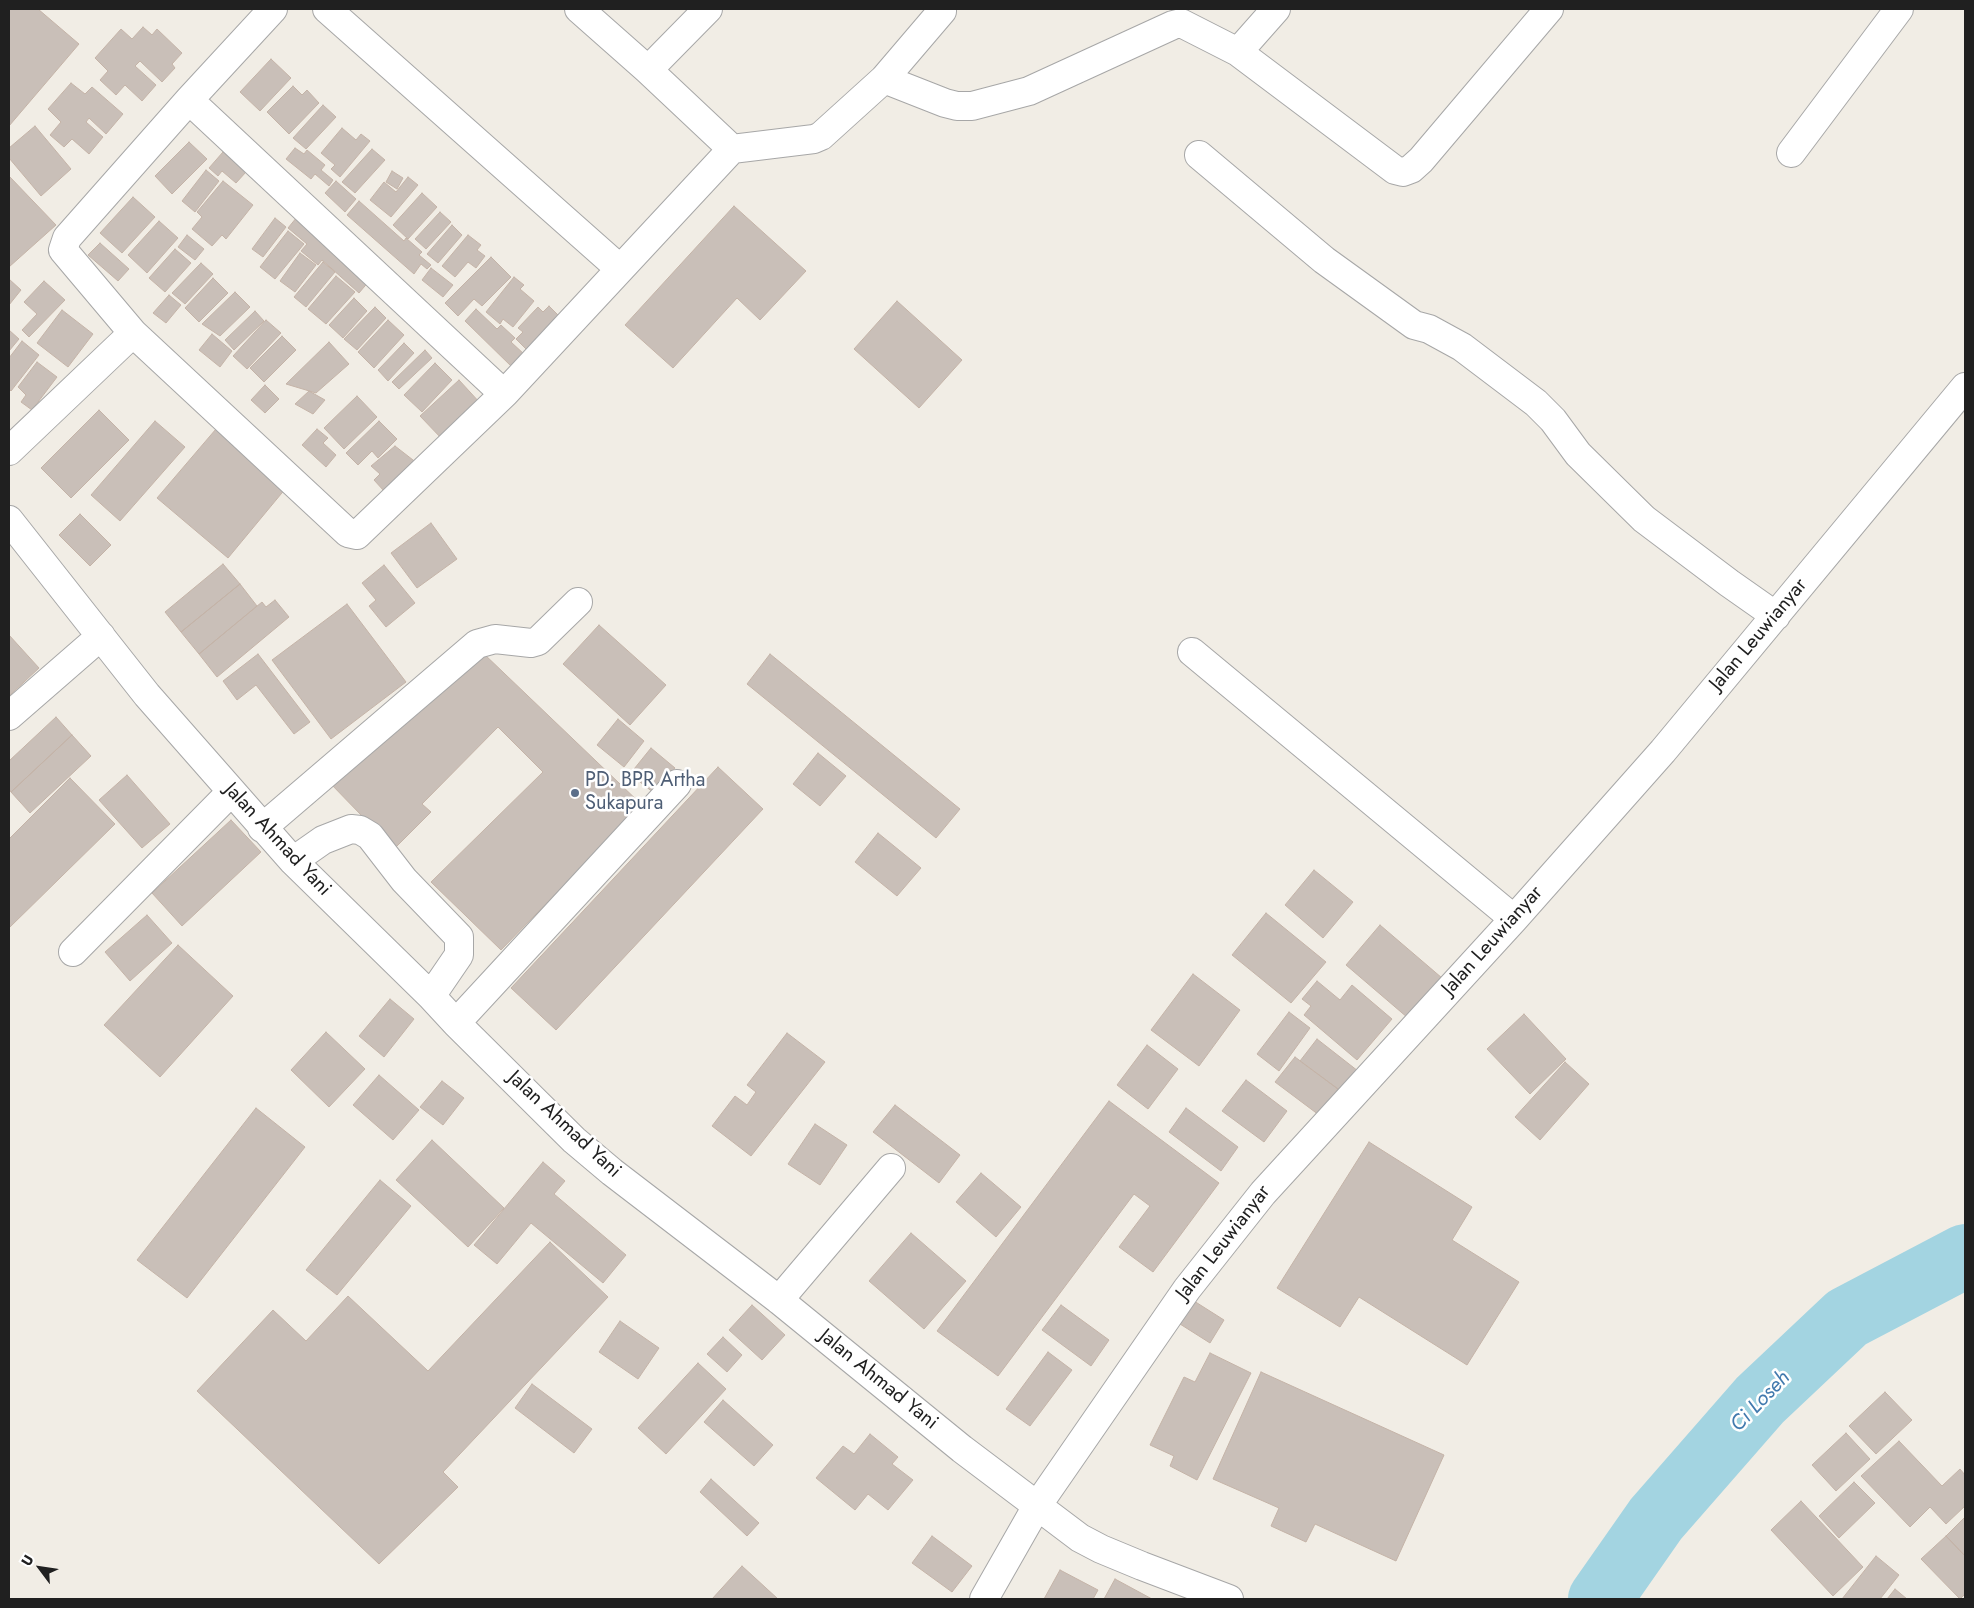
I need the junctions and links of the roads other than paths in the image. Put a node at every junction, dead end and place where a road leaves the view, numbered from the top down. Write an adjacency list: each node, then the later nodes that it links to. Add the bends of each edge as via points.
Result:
1 (273, 9): 12 (street)
2 (327, 9): 16 (street)
3 (578, 9): 10 (street)
4 (708, 9): 10 (street)
5 (1276, 9): 9 (street)
6 (1549, 9): 9 (street, via 1421,160 1403,172)
7 (1899, 9): 14 (street)
8 (942, 11): 11 (street)
9 (1238, 52): 11 (street, via 1186,24 1178,24 1029,91 972,106 945,103)
10 (648, 70): 13 (street)
11 (884, 79): 13 (street, via 821,136)
12 (189, 100): 17 (street, via 63,246 66,255); 19 (street)
13 (732, 149): 16 (street)
14 (1790, 153)
15 (1199, 155): 23 (street, via 1332,266 1414,324 1462,347 1536,403 1578,454 1644,519)
16 (619, 268): 19 (street)
17 (134, 333): 19 (street, via 352,535 357,535); 20 (street)
18 (1965, 387): 23 (street, Jalan Leuwianyar)
19 (504, 394)
20 (9, 451)
21 (9, 520): 24 (street, Jalan Ahmad Yani)
22 (578, 602): 29 (street, via 538,641 495,639 477,644)
23 (1776, 616): 31 (street, Jalan Leuwianyar, via 1663,751)
24 (101, 636): 26 (street); 28 (street, Jalan Ahmad Yani, via 147,696)
25 (1192, 652): 31 (street)
26 (9, 716)
27 (677, 784): 34 (street)
28 (231, 792): 29 (street, Jalan Ahmad Yani); 32 (street)
29 (262, 828): 30 (street, Jalan Ahmad Yani)
30 (293, 861): 33 (street, Jalan Ahmad Yani); 33 (street, via 323,840 351,829 370,836 404,880 459,937 459,955)
31 (1514, 919): 37 (street, Jalan Leuwianyar, via 1263,1193 1187,1289)
32 (73, 952)
33 (431, 996): 34 (street, Jalan Ahmad Yani)
34 (456, 1024): 36 (street, Jalan Ahmad Yani, via 574,1140)
35 (891, 1168): 36 (street)
36 (779, 1300): 37 (street, Jalan Ahmad Yani)
37 (1036, 1506): 38 (street, Jalan Leuwianyar); 39 (street, Jalan Ahmad Yani, via 1102,1550)
38 (984, 1599)
39 (1229, 1599)

